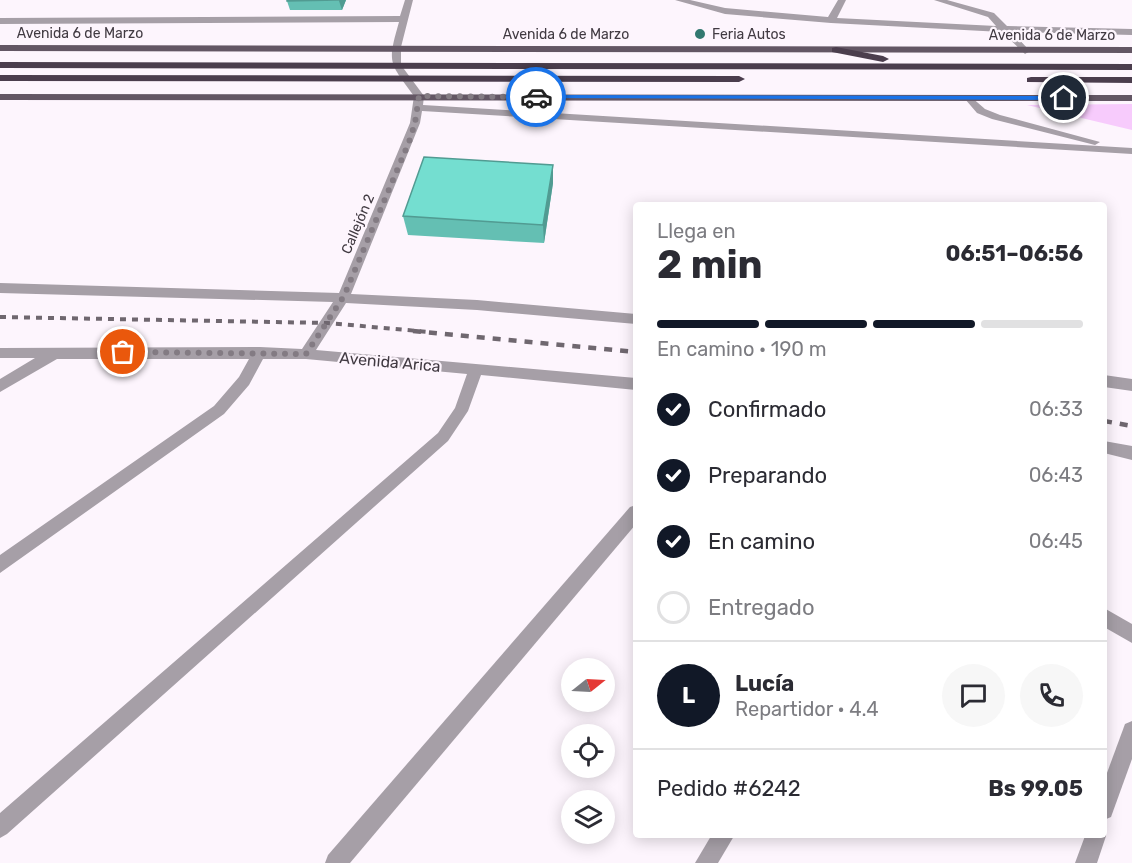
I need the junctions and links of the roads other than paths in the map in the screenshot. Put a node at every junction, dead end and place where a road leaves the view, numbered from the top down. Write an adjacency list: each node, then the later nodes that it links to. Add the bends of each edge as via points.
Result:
1 (409, 0): 5 (street)
2 (679, 0): 6 (street, via 724,11)
3 (842, 0): 6 (street)
4 (938, 0): 8 (street, via 981,10)
5 (402, 19): 7 (street); 10 (street)
6 (831, 20): 8 (street)
7 (0, 21)
8 (1004, 29): 9 (street); 14 (street)
9 (1132, 32)
10 (396, 47): 11 (main road, Avenida 6 de Marzo); 12 (main road, Avenida 6 de Marzo); 16 (street)
11 (0, 48)
12 (836, 50): 14 (main road, Avenida 6 de Marzo); 18 (highway)
13 (1132, 50): 14 (main road, Avenida 6 de Marzo)
14 (1025, 51)
15 (0, 65): 16 (highway, Avenida 6 de Marzo)
16 (396, 65): 18 (highway, Avenida 6 de Marzo); 20 (street)
17 (1132, 67): 18 (highway, Avenida 6 de Marzo)
18 (926, 68)
19 (0, 78): 20 (highway)
20 (407, 78): 21 (highway); 27 (street)
21 (748, 80)
22 (1017, 80): 23 (highway)
23 (1132, 80)
24 (0, 97): 27 (main road)
25 (1132, 98): 26 (main road)
26 (969, 99): 27 (main road); 28 (street, via 981,111 996,117)
27 (418, 102): 28 (street); 30 (street, Callejón 2, via 409,142)
28 (1132, 151)
29 (0, 288): 30 (street)
30 (344, 296): 31 (street); 35 (street, Callejón 2)
31 (633, 319)
32 (55, 352): 33 (street, Avenida Arica); 34 (street, Avenida Arica); 40 (street)
33 (260, 352): 35 (street, Avenida Arica); 44 (street, via 244,381 219,410)
34 (0, 353)
35 (306, 354): 36 (street, Avenida Arica)
36 (476, 369): 38 (street, Avenida Arica); 49 (street, via 461,411 443,437)
37 (1107, 381): 39 (street)
38 (633, 384)
39 (1132, 385)
40 (0, 386)
41 (1107, 448): 42 (street)
42 (1132, 453)
43 (633, 516): 52 (street)
44 (0, 565)
45 (1107, 619): 46 (street)
46 (1132, 634)
47 (1132, 731): 48 (street)
48 (1107, 802)
49 (0, 827)
50 (722, 838): 53 (street)
51 (1094, 838): 54 (street)
52 (336, 863)
53 (706, 863)
54 (1086, 863)

